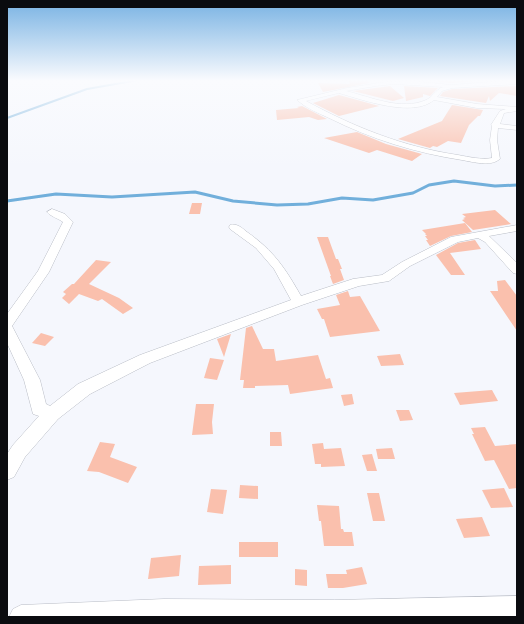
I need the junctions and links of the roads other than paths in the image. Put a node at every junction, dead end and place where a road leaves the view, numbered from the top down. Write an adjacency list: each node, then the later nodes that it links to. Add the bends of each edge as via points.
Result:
1 (316, 109): 3 (street, via 385,138 443,154 491,161 496,159 492,131)
2 (517, 109): 3 (street, via 502,112)
3 (494, 125): 4 (street)
4 (517, 128)
5 (52, 212): 11 (street, via 68,222 43,272)
6 (234, 227): 10 (street, via 260,246 279,268)
7 (517, 228): 8 (street)
8 (478, 234): 9 (street, via 489,240); 10 (street, via 455,239 385,278 357,282)
9 (517, 270)
10 (298, 302): 13 (street, via 145,359 84,389)
11 (7, 324)
12 (7, 329): 13 (street, via 32,380 39,409)
13 (52, 414): 14 (street, via 19,450)
14 (7, 471)
15 (517, 608): 16 (street)
16 (163, 614): 17 (street)
17 (21, 617)

